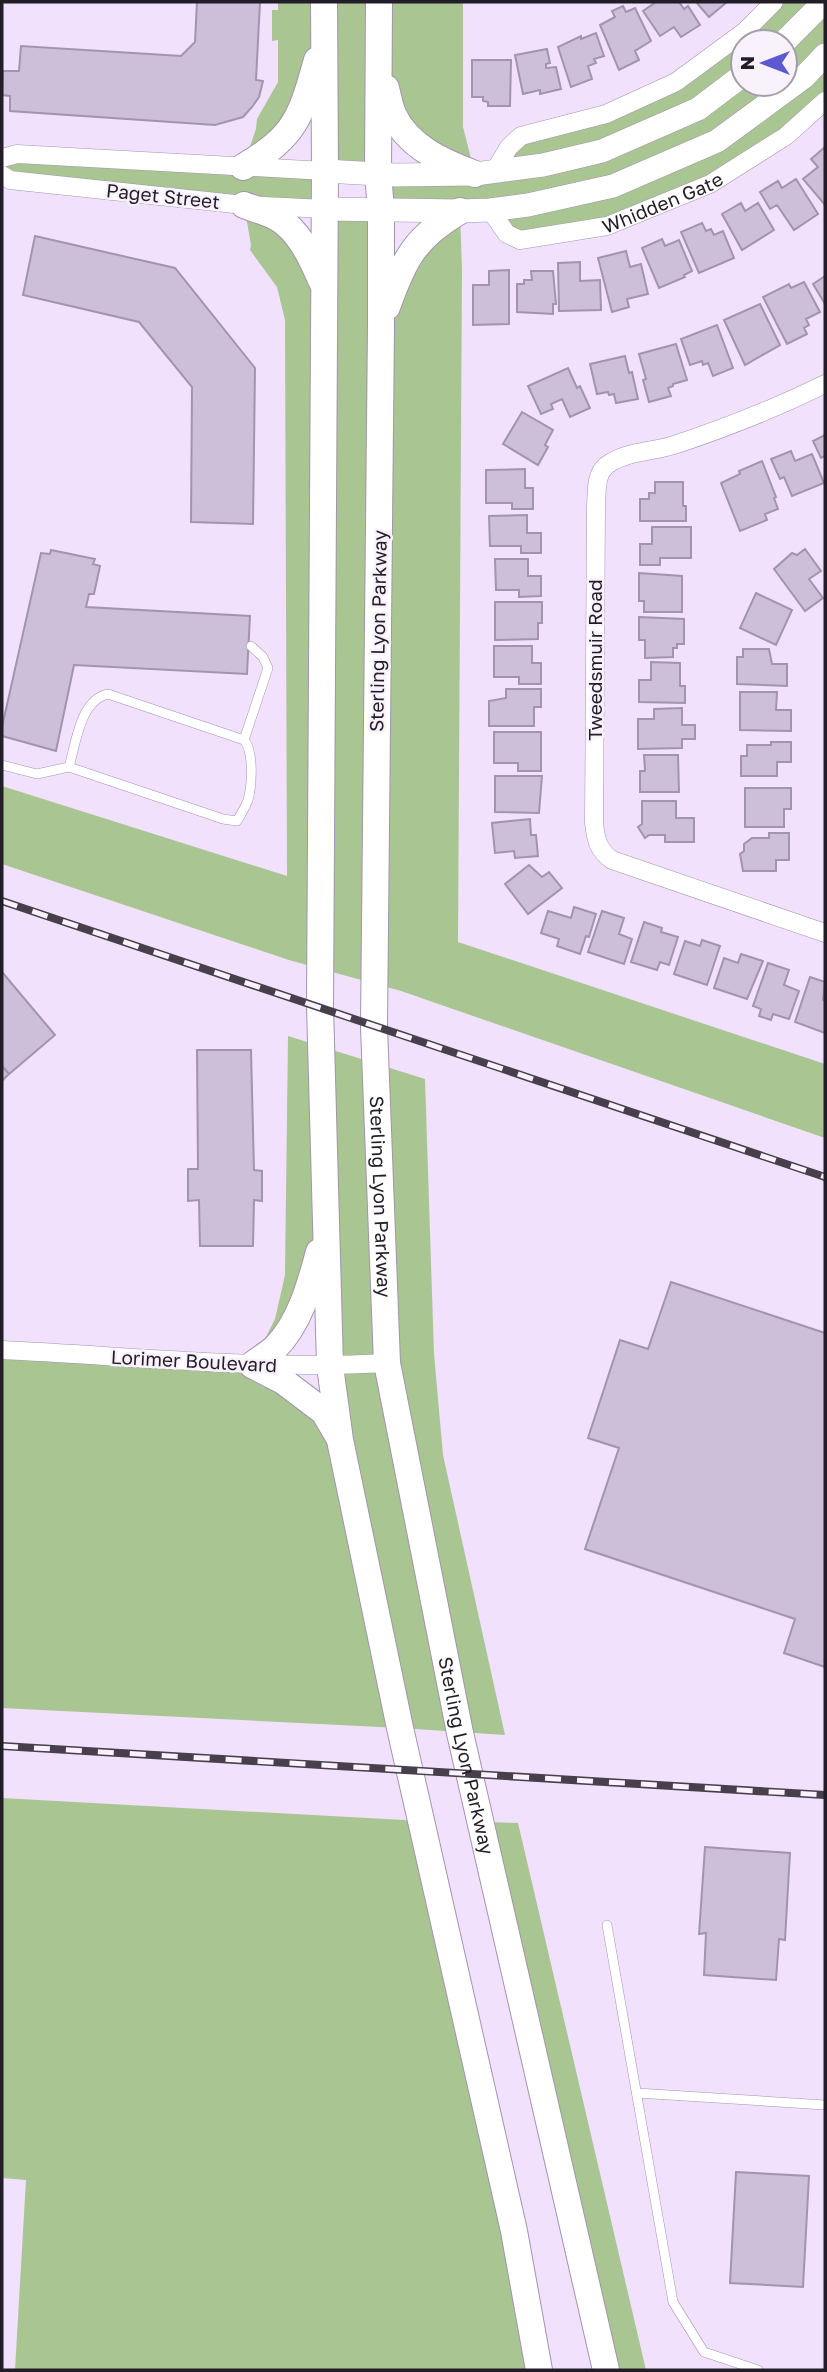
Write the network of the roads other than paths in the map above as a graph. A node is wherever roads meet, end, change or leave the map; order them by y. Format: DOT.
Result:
graph roads {
  1 [pos="324,2"];
  2 [pos="379,2"];
  3 [pos="774,2"];
  4 [pos="824,2"];
  5 [pos="798,28"];
  6 [pos="325,31"];
  7 [pos="825,55"];
  8 [pos="379,64"];
  9 [pos="729,86"];
  10 [pos="825,101"];
  11 [pos="2,158"];
  12 [pos="243,167"];
  13 [pos="325,170"];
  14 [pos="484,173"];
  15 [pos="378,174"];
  16 [pos="2,175"];
  17 [pos="244,205"];
  18 [pos="325,209"];
  19 [pos="380,210"];
  20 [pos="490,210"];
  21 [pos="460,211"];
  22 [pos="324,288"];
  23 [pos="381,325"];
  24 [pos="825,384"];
  25 [pos="251,646"];
  26 [pos="244,740"];
  27 [pos="2,765"];
  28 [pos="69,767"];
  29 [pos="825,933"];
  30 [pos="325,1230"];
  31 [pos="2,1350"];
  32 [pos="387,1363"];
  33 [pos="252,1365"];
  34 [pos="330,1366"];
  35 [pos="340,1440"];
  36 [pos="607,1925"];
  37 [pos="636,2093"];
  38 [pos="825,2105"];
  39 [pos="539,2370"];
  40 [pos="606,2370"];
  41 [pos="758,2370"];
  1 -- 6 [label="main road"];
  2 -- 8 [label="main road, Sterling Lyon Parkway"];
  3 -- 14 [label="street"];
  4 -- 5 [label="street"];
  6 -- 12 [label="main road"];
  6 -- 13 [label="main road"];
  7 -- 20 [label="street, Whidden Gate"];
  8 -- 14 [label="main road"];
  8 -- 15 [label="main road, Sterling Lyon Parkway"];
  9 -- 14 [label="street"];
  10 -- 20 [label="street, Whidden Gate"];
  11 -- 12 [label="street, Paget Street"];
  12 -- 13 [label="street, Paget Street"];
  13 -- 15 [label="street"];
  13 -- 18 [label="main road"];
  14 -- 15 [label="street"];
  15 -- 19 [label="main road, Sterling Lyon Parkway"];
  16 -- 17 [label="street, Paget Street"];
  17 -- 18 [label="street, Paget Street"];
  17 -- 22 [label="main road"];
  18 -- 19 [label="street, Whidden Gate"];
  18 -- 22 [label="main road"];
  19 -- 21 [label="street, Whidden Gate"];
  19 -- 23 [label="main road, Sterling Lyon Parkway"];
  20 -- 21 [label="street, Whidden Gate"];
  21 -- 23 [label="main road"];
  22 -- 30 [label="main road"];
  23 -- 32 [label="main road, Sterling Lyon Parkway"];
  24 -- 29 [label="street, Tweedsmuir Road"];
  25 -- 26 [label="lane"];
  26 -- 28 [label="lane"];
  26 -- 28 [label="lane"];
  27 -- 28 [label="lane"];
  30 -- 33 [label="main road"];
  30 -- 34 [label="main road"];
  31 -- 33 [label="street, Lorimer Boulevard"];
  32 -- 34 [label="street, Lorimer Boulevard"];
  32 -- 40 [label="main road, Sterling Lyon Parkway"];
  33 -- 34 [label="street, Lorimer Boulevard"];
  33 -- 35 [label="main road"];
  34 -- 35 [label="main road"];
  35 -- 39 [label="main road"];
  36 -- 37 [label="lane"];
  37 -- 38 [label="lane"];
  37 -- 41 [label="lane"];
}
